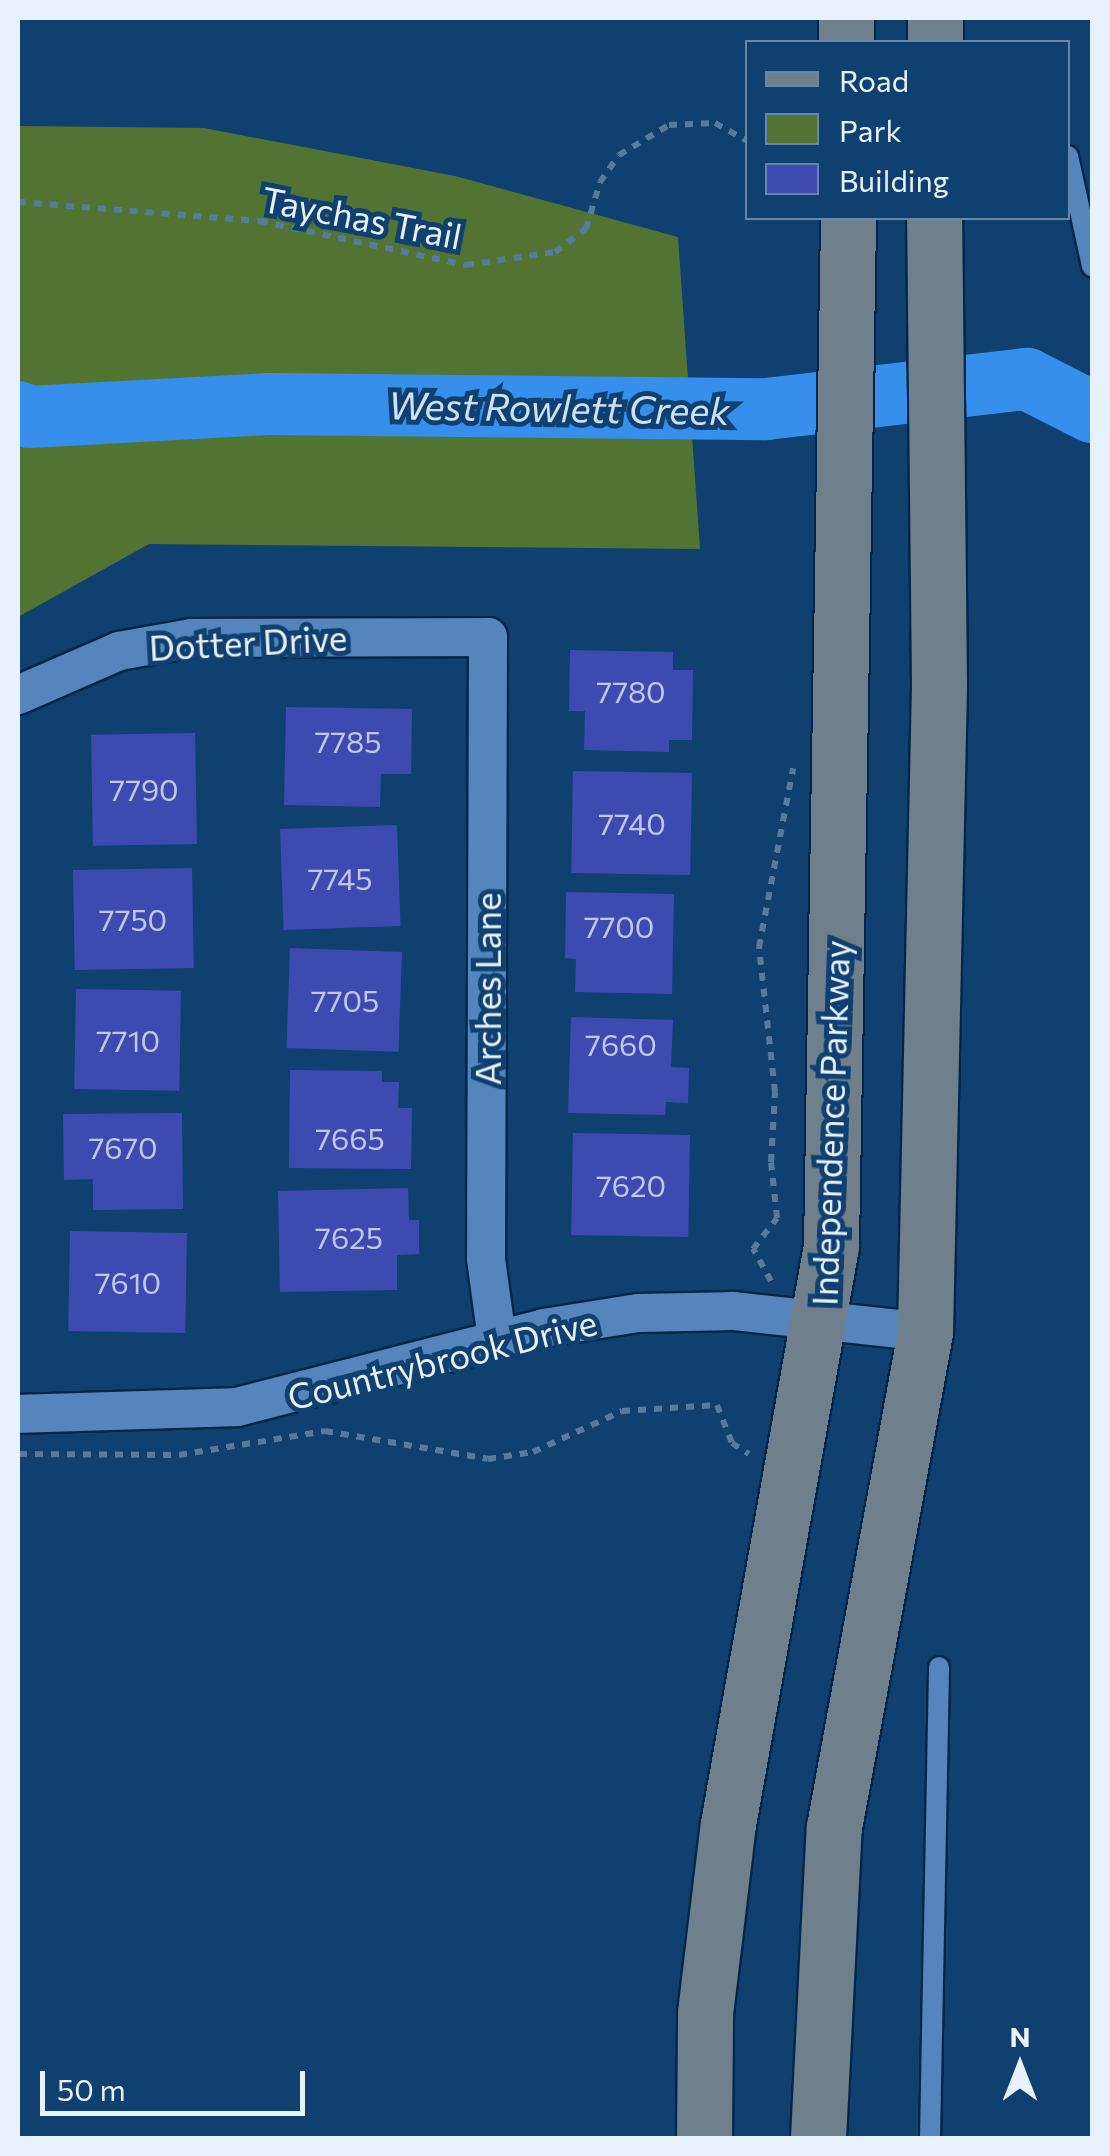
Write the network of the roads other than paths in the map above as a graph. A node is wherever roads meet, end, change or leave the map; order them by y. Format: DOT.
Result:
graph roads {
  1 [pos="1070,165"];
  2 [pos="848,220"];
  3 [pos="934,220"];
  4 [pos="1092,266"];
  5 [pos="488,637"];
  6 [pos="18,696"];
  7 [pos="802,1317"];
  8 [pos="925,1332"];
  9 [pos="497,1340"];
  10 [pos="18,1414"];
  11 [pos="939,1667"];
  12 [pos="704,2138"];
  13 [pos="818,2138"];
  14 [pos="930,2138"];
  1 -- 4 [label="lane"];
  2 -- 7 [label="main road, Independence Parkway"];
  3 -- 8 [label="main road"];
  5 -- 6 [label="street, Dotter Drive"];
  5 -- 9 [label="street, Arches Lane"];
  7 -- 8 [label="street, Countrybrook Drive"];
  7 -- 9 [label="street, Countrybrook Drive"];
  7 -- 12 [label="main road, Independence Parkway"];
  8 -- 13 [label="main road"];
  9 -- 10 [label="street, Countrybrook Drive"];
  11 -- 14 [label="lane"];
}
